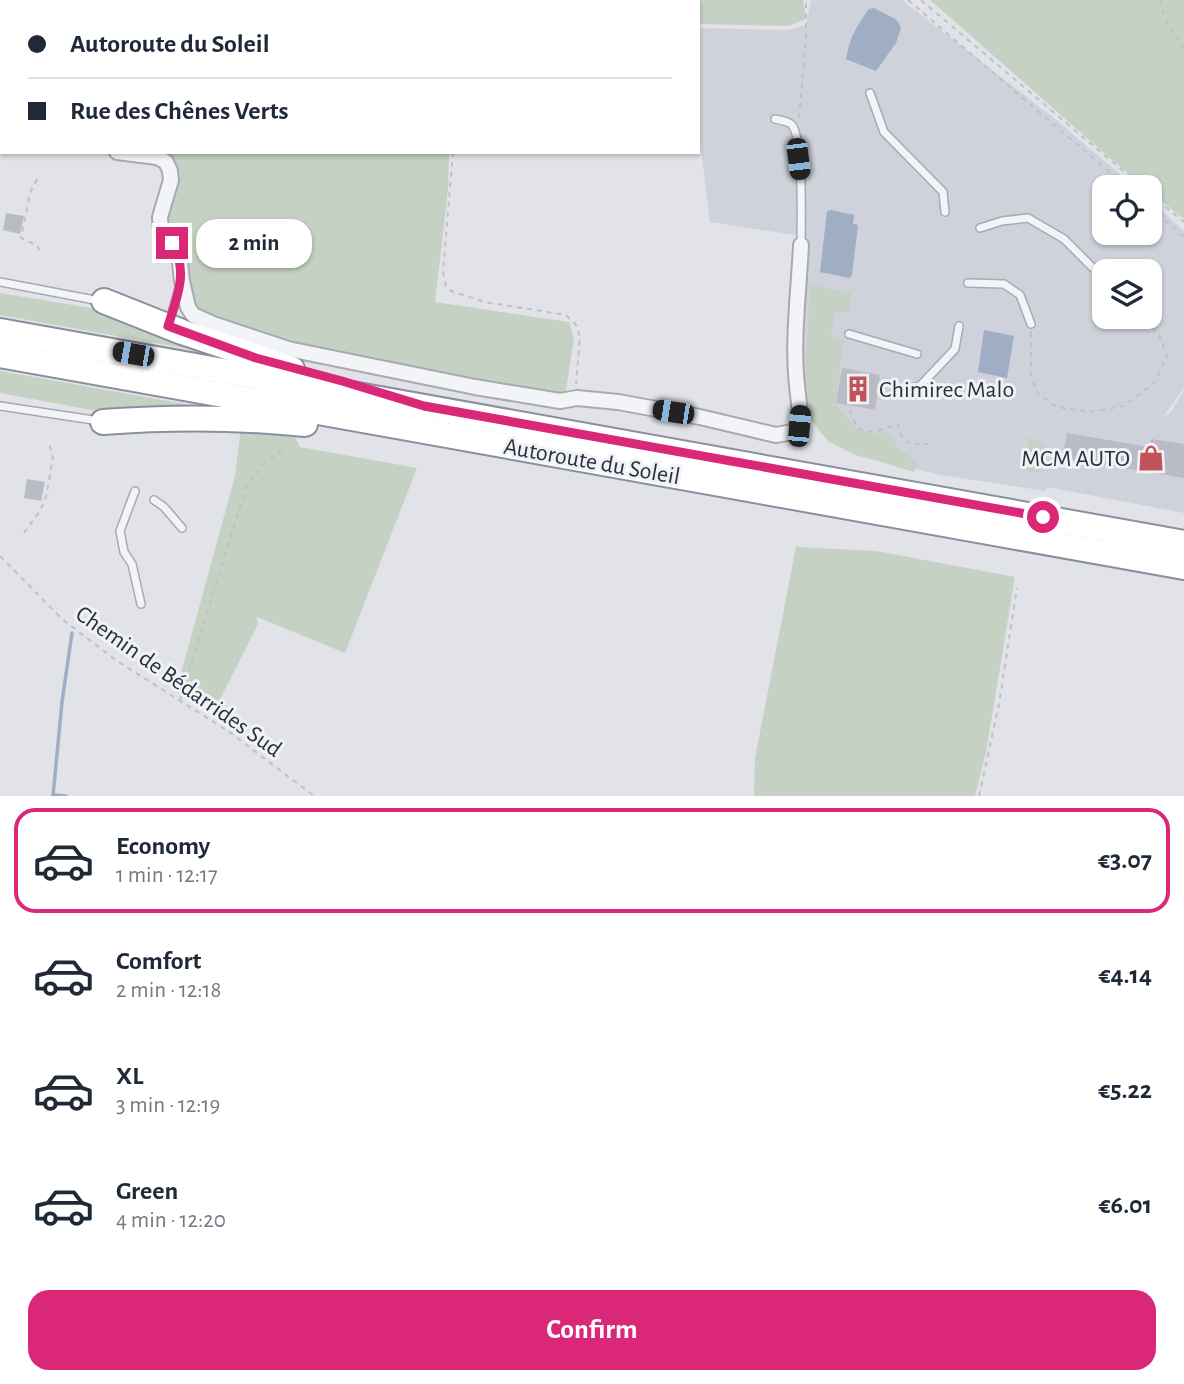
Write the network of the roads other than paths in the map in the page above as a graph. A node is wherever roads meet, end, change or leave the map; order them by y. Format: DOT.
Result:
graph roads {
  1 [pos="870,93"];
  2 [pos="775,119"];
  3 [pos="133,154"];
  4 [pos="945,212"];
  5 [pos="980,228"];
  6 [pos="801,245"];
  7 [pos="1092,267"];
  8 [pos="182,281"];
  9 [pos="0,282"];
  10 [pos="968,283"];
  11 [pos="104,301"];
  12 [pos="1031,324"];
  13 [pos="168,326"];
  14 [pos="959,326"];
  15 [pos="0,331"];
  16 [pos="849,334"];
  17 [pos="917,354"];
  18 [pos="0,355"];
  19 [pos="894,392"];
  20 [pos="0,406"];
  21 [pos="422,418"];
  22 [pos="103,422"];
  23 [pos="135,491"];
  24 [pos="154,500"];
  25 [pos="182,528"];
  26 [pos="1184,542"];
  27 [pos="1184,567"];
  28 [pos="141,604"];
  1 -- 4 [label="lane"];
  2 -- 6 [label="lane"];
  3 -- 8 [label="street"];
  5 -- 7 [label="lane"];
  6 -- 8 [label="street"];
  8 -- 13 [label="lane"];
  9 -- 11 [label="lane"];
  10 -- 12 [label="lane"];
  11 -- 13 [label="highway"];
  13 -- 21 [label="highway"];
  14 -- 19 [label="lane"];
  15 -- 21 [label="highway, Autoroute du Soleil"];
  16 -- 17 [label="lane"];
  18 -- 21 [label="highway, Autoroute du Soleil"];
  20 -- 22 [label="lane"];
  21 -- 22 [label="highway"];
  21 -- 26 [label="highway, Autoroute du Soleil"];
  21 -- 27 [label="highway, Autoroute du Soleil"];
  23 -- 28 [label="lane"];
  24 -- 25 [label="lane"];
}
